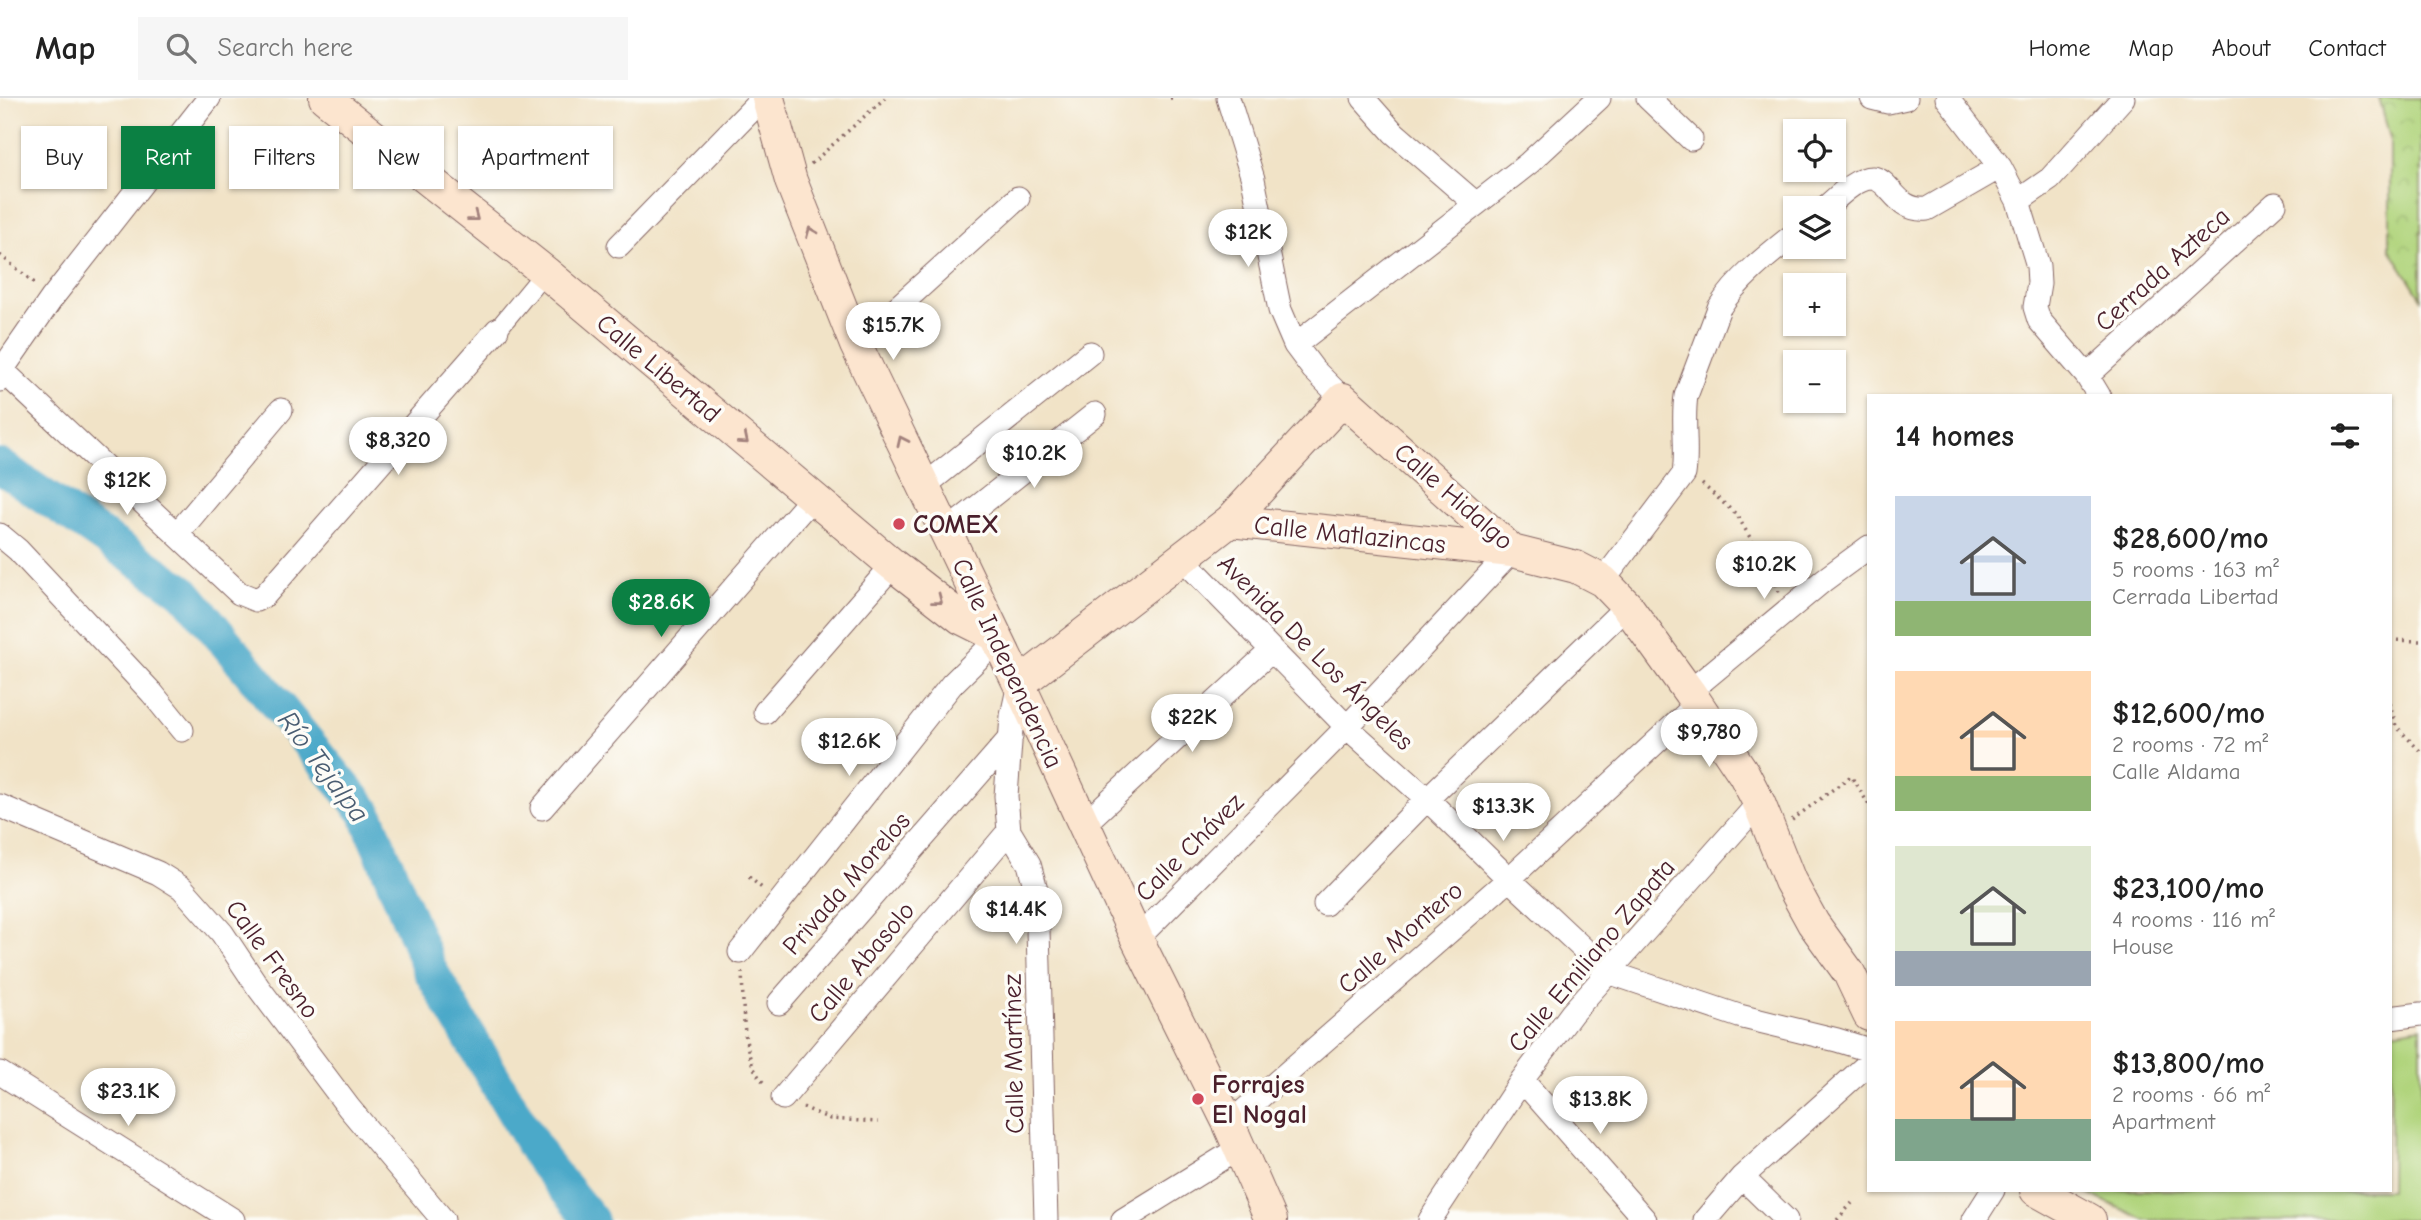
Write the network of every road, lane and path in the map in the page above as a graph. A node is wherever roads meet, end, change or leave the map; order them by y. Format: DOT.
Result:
graph roads {
  1 [pos="209,98"];
  2 [pos="324,98"];
  3 [pos="765,98"];
  4 [pos="886,98"];
  5 [pos="1170,98"];
  6 [pos="1177,98"];
  7 [pos="1228,98"];
  8 [pos="1363,98"];
  9 [pos="1599,98"];
  10 [pos="1648,98"];
  11 [pos="1872,98"];
  12 [pos="1906,98"];
  13 [pos="1947,98"];
  14 [pos="2123,98"];
  15 [pos="1691,139"];
  16 [pos="2000,167"];
  17 [pos="791,181"];
  18 [pos="1840,196"];
  19 [pos="1018,198"];
  20 [pos="2018,201"];
  21 [pos="1476,204"];
  22 [pos="2275,204"];
  23 [pos="1783,244"];
  24 [pos="619,246"];
  25 [pos="0,255"];
  26 [pos="545,272"];
  27 [pos="52,298"];
  28 [pos="497,330"];
  29 [pos="856,345"];
  30 [pos="1295,345"];
  31 [pos="1090,353"];
  32 [pos="1,373"];
  33 [pos="2087,376"];
  34 [pos="2098,394"];
  35 [pos="1343,400"];
  36 [pos="281,410"];
  37 [pos="1095,414"];
  38 [pos="1684,474"];
  39 [pos="923,487"];
  40 [pos="812,498"];
  41 [pos="1230,521"];
  42 [pos="946,532"];
  43 [pos="177,534"];
  44 [pos="0,535"];
  45 [pos="1867,549"];
  46 [pos="1512,551"];
  47 [pos="1183,559"];
  48 [pos="893,565"];
  49 [pos="1603,581"];
  50 [pos="1627,606"];
  51 [pos="1786,611"];
  52 [pos="997,637"];
  53 [pos="2392,640"];
  54 [pos="2421,641"];
  55 [pos="1271,651"];
  56 [pos="1019,684"];
  57 [pos="1693,698"];
  58 [pos="2392,710"];
  59 [pos="765,712"];
  60 [pos="1347,727"];
  61 [pos="182,730"];
  62 [pos="1011,737"];
  63 [pos="2421,752"];
  64 [pos="1427,799"];
  65 [pos="1867,802"];
  66 [pos="1759,803"];
  67 [pos="0,806"];
  68 [pos="542,808"];
  69 [pos="1084,824"];
  70 [pos="1009,831"];
  71 [pos="1770,836"];
  72 [pos="1508,879"];
  73 [pos="1325,904"];
  74 [pos="1137,939"];
  75 [pos="740,951"];
  76 [pos="1608,972"];
  77 [pos="779,1003"];
  78 [pos="1867,1010"];
  79 [pos="2421,1014"];
  80 [pos="2392,1018"];
  81 [pos="1867,1049"];
  82 [pos="1867,1065"];
  83 [pos="0,1073"];
  84 [pos="1522,1080"];
  85 [pos="783,1098"];
  86 [pos="878,1122"];
  87 [pos="1233,1137"];
  88 [pos="1742,1177"];
  89 [pos="1992,1192"];
  90 [pos="2040,1192"];
  91 [pos="1852,1203"];
  92 [pos="233,1220"];
  93 [pos="443,1220"];
  94 [pos="1046,1220"];
  95 [pos="1124,1220"];
  96 [pos="1271,1220"];
  97 [pos="1430,1220"];
  98 [pos="1645,1220"];
  99 [pos="1705,1220"];
  100 [pos="1786,1220"];
  101 [pos="1837,1220"];
  102 [pos="1974,1220"];
  103 [pos="2090,1220"];
  1 -- 27 [label="street"];
  2 -- 26 [label="main road, Calle Libertad, one-way"];
  3 -- 17 [label="main road, Calle Independencia"];
  3 -- 24 [label="street"];
  4 -- 17 [label="path"];
  5 -- 6 [label="path"];
  7 -- 30 [label="street, Calle Hidalgo"];
  8 -- 21 [label="street"];
  9 -- 21 [label="street"];
  10 -- 15 [label="street"];
  11 -- 12 [label="street"];
  13 -- 16 [label="street"];
  14 -- 20 [label="street"];
  16 -- 18 [label="street"];
  16 -- 20 [label="street"];
  29 -- 17 [label="main road, Calle Independencia, one-way"];
  19 -- 29 [label="street"];
  20 -- 33 [label="street"];
  21 -- 30 [label="street"];
  22 -- 33 [label="street, Cerrada Azteca"];
  23 -- 38 [label="street"];
  25 -- 27 [label="path"];
  26 -- 28 [label="street"];
  26 -- 40 [label="main road, Calle Libertad, one-way"];
  27 -- 32 [label="street"];
  28 -- 43 [label="street"];
  39 -- 29 [label="main road, Calle Independencia, one-way"];
  30 -- 35 [label="street, Calle Hidalgo"];
  31 -- 39 [label="street"];
  32 -- 43 [label="street"];
  33 -- 34 [label="street"];
  35 -- 41 [label="main road"];
  35 -- 46 [label="main road, Calle Hidalgo"];
  36 -- 43 [label="street"];
  37 -- 42 [label="street"];
  38 -- 49 [label="street"];
  38 -- 51 [label="path"];
  39 -- 42 [label="main road, Calle Independencia"];
  40 -- 48 [label="main road, Calle Libertad"];
  40 -- 68 [label="street"];
  41 -- 46 [label="main road, Calle Matlazincas"];
  41 -- 47 [label="main road"];
  42 -- 52 [label="main road, Calle Independencia"];
  44 -- 61 [label="street"];
  45 -- 51 [label="street, Calle Montero"];
  46 -- 49 [label="main road, Calle Hidalgo"];
  46 -- 60 [label="street, Calle Chávez"];
  47 -- 55 [label="street, Avenida De Los Ángeles"];
  47 -- 56 [label="main road"];
  48 -- 52 [label="main road, Calle Libertad, one-way"];
  48 -- 59 [label="street"];
  49 -- 50 [label="main road, Calle Hidalgo"];
  50 -- 57 [label="main road, Calle Hidalgo"];
  50 -- 64 [label="street"];
  51 -- 57 [label="street, Calle Montero"];
  52 -- 56 [label="main road, Calle Independencia"];
  52 -- 75 [label="street"];
  53 -- 54 [label="path"];
  55 -- 60 [label="street, Avenida De Los Ángeles"];
  55 -- 69 [label="street"];
  56 -- 62 [label="street, Calle Martínez"];
  56 -- 69 [label="main road, Calle Independencia"];
  57 -- 66 [label="main road, Calle Hidalgo"];
  57 -- 72 [label="street, Calle Montero"];
  58 -- 63 [label="path"];
  60 -- 64 [label="street, Avenida De Los Ángeles"];
  60 -- 74 [label="street, Calle Chávez"];
  62 -- 70 [label="street, Calle Martínez"];
  62 -- 77 [label="street, Privada Morelos"];
  64 -- 72 [label="street, Avenida De Los Ángeles"];
  64 -- 73 [label="street"];
  65 -- 71 [label="path"];
  66 -- 71 [label="main road, Calle Hidalgo"];
  66 -- 76 [label="street, Calle Emiliano Zapata"];
  67 -- 93 [label="street, Calle Fresno"];
  69 -- 74 [label="main road, Calle Independencia"];
  70 -- 85 [label="street, Calle Abasolo"];
  70 -- 94 [label="street, Calle Martínez"];
  71 -- 78 [label="main road, Calle Hidalgo"];
  72 -- 76 [label="street, Avenida De Los Ángeles"];
  72 -- 87 [label="street, Calle Montero"];
  74 -- 87 [label="main road, Calle Independencia"];
  75 -- 85 [label="path"];
  76 -- 81 [label="street, Avenida De Los Ángeles"];
  76 -- 84 [label="street, Calle Emiliano Zapata"];
  79 -- 80 [label="street"];
  82 -- 88 [label="street"];
  83 -- 92 [label="street"];
  84 -- 97 [label="street, Calle Emiliano Zapata"];
  84 -- 98 [label="street"];
  85 -- 86 [label="path"];
  87 -- 95 [label="street, Calle Montero"];
  87 -- 96 [label="main road, Calle Independencia"];
  88 -- 99 [label="street"];
  88 -- 100 [label="street"];
  89 -- 102 [label="street"];
  90 -- 103 [label="main road"];
  91 -- 101 [label="path"];
}
